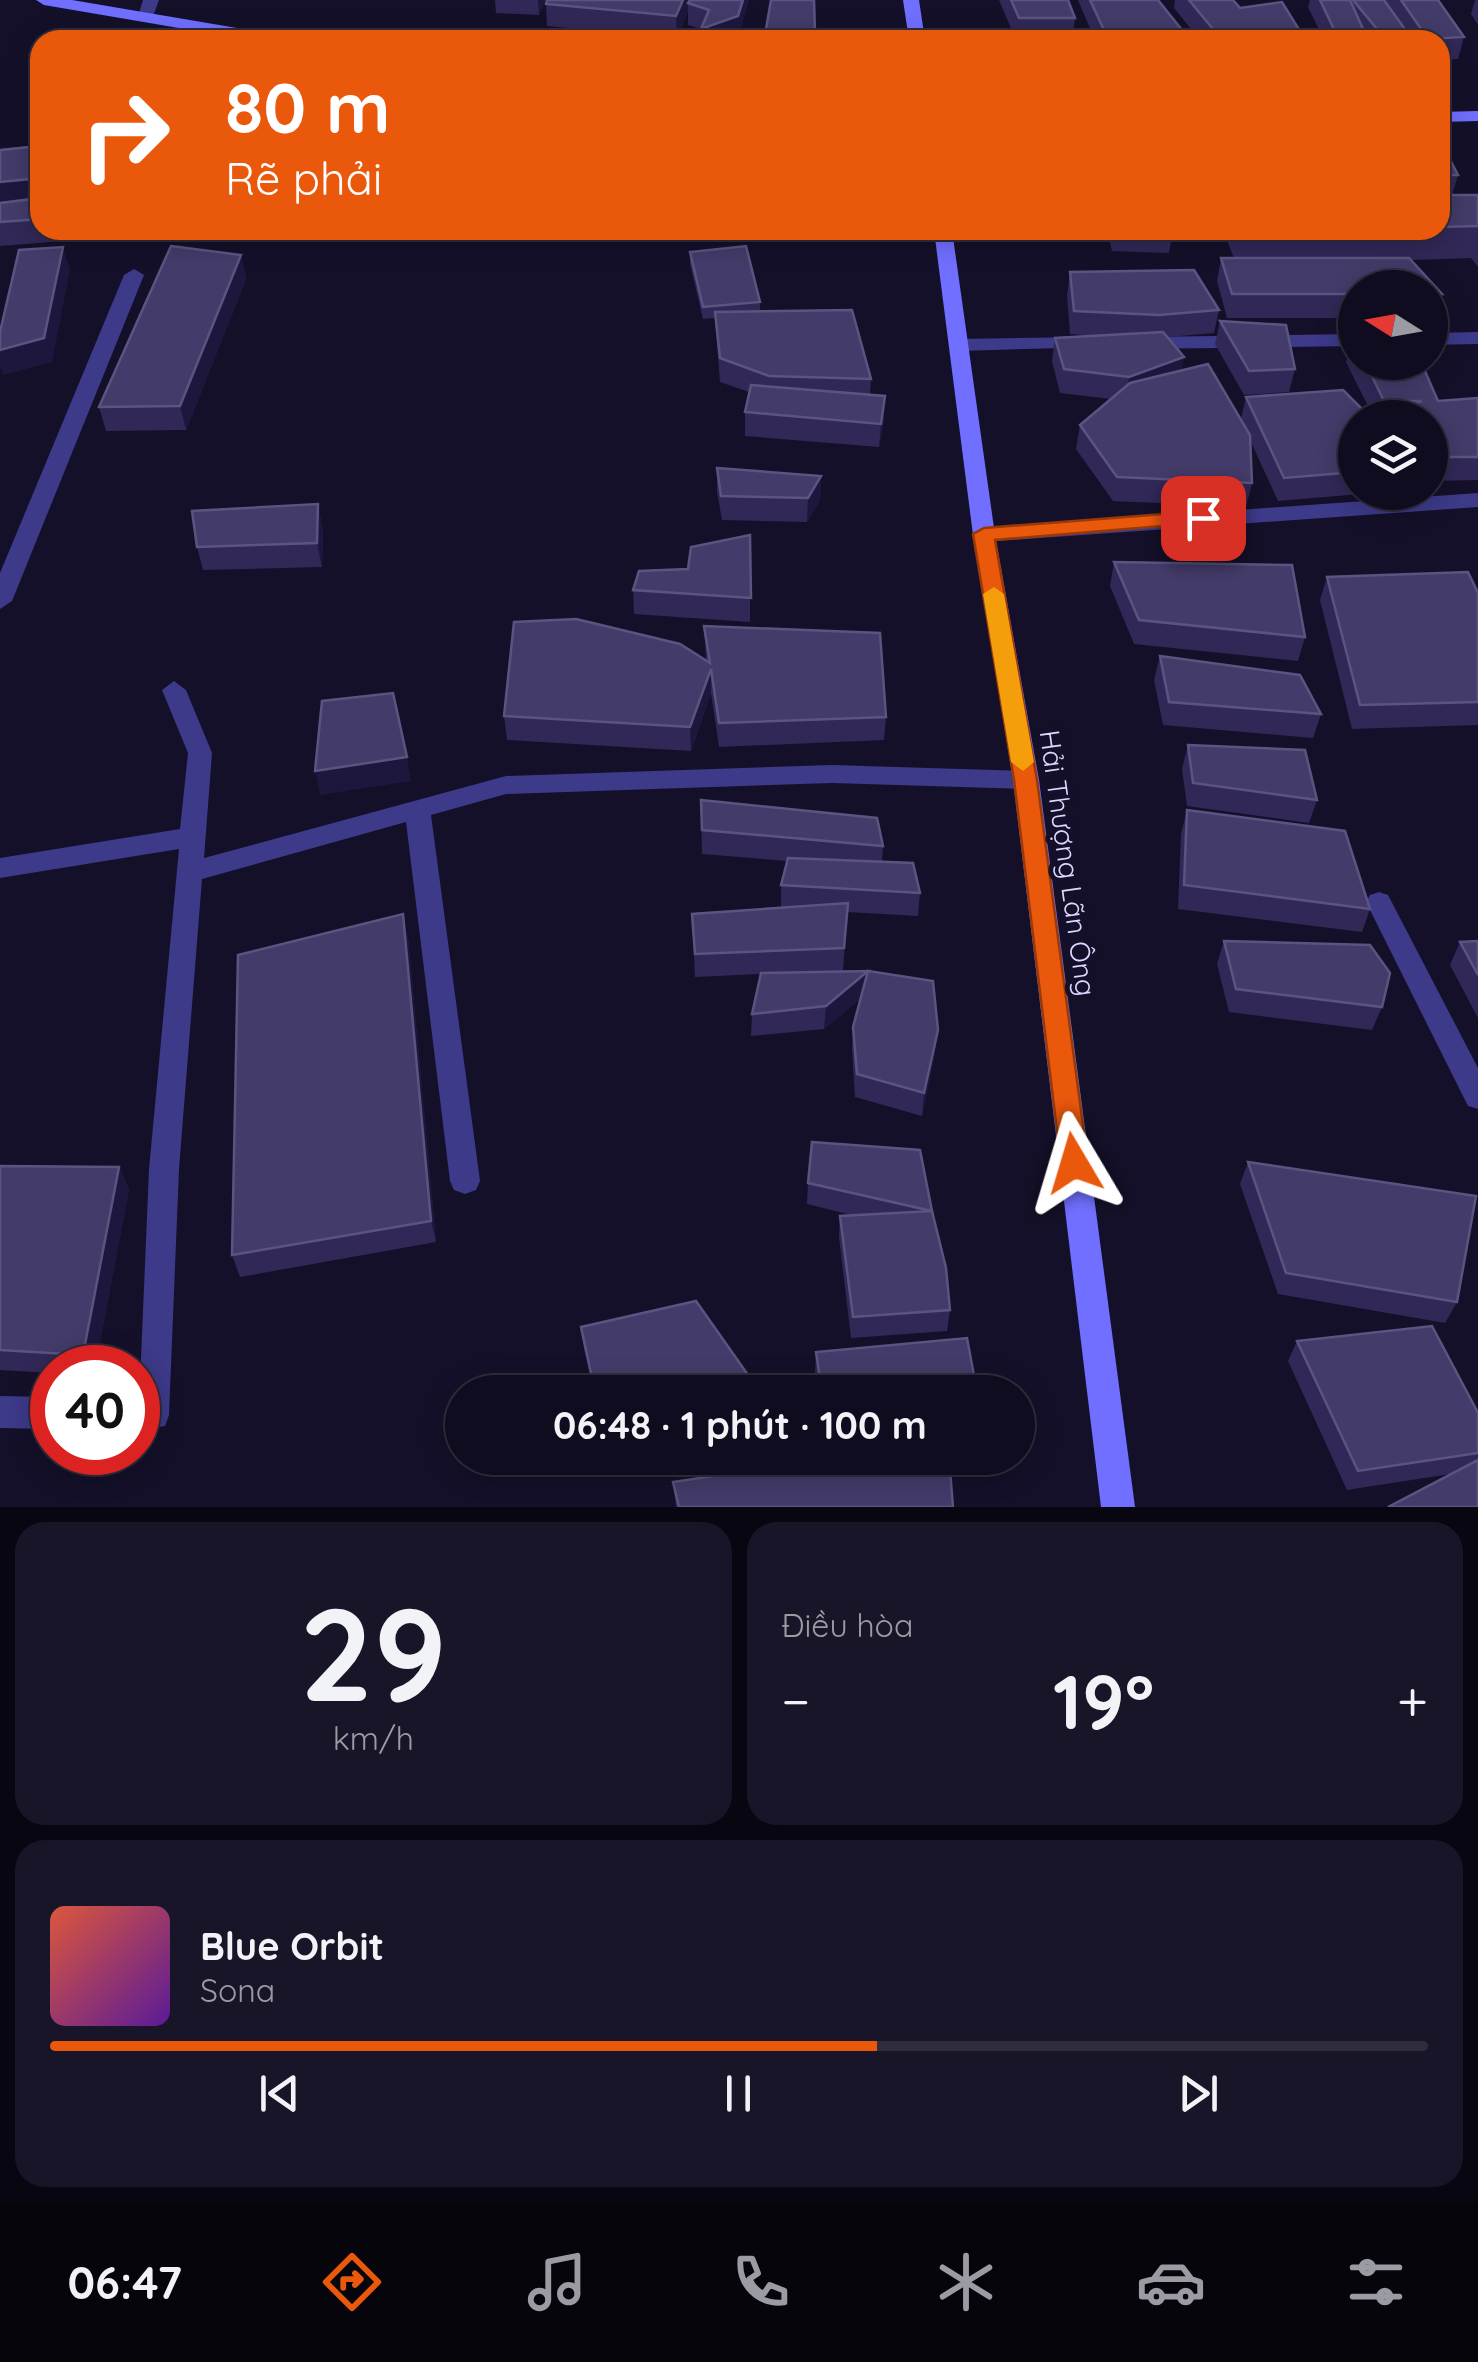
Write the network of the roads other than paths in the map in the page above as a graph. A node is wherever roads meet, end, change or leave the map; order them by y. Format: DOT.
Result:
graph roads {
  1 [pos="44,0"];
  2 [pos="911,0"];
  3 [pos="149,8"];
  4 [pos="238,30"];
  5 [pos="916,30"];
  6 [pos="1478,116"];
  7 [pos="1450,117"];
  8 [pos="944,240"];
  9 [pos="134,274"];
  10 [pos="1478,338"];
  11 [pos="1448,339"];
  12 [pos="1338,340"];
  13 [pos="958,345"];
  14 [pos="1478,500"];
  15 [pos="984,534"];
  16 [pos="0,601"];
  17 [pos="174,690"];
  18 [pos="1026,780"];
  19 [pos="418,810"];
  20 [pos="194,837"];
  21 [pos="0,868"];
  22 [pos="190,872"];
  23 [pos="1378,902"];
  24 [pos="1478,1096"];
  25 [pos="465,1181"];
  26 [pos="156,1345"];
  27 [pos="0,1412"];
  28 [pos="30,1413"];
  29 [pos="1118,1507"];
  1 -- 3 [label="street"];
  2 -- 5 [label="street"];
  3 -- 4 [label="street"];
  6 -- 7 [label="street"];
  8 -- 13 [label="street, Hải Thượng Lãn Ông"];
  9 -- 16 [label="lane"];
  10 -- 11 [label="lane"];
  12 -- 13 [label="lane"];
  13 -- 15 [label="street, Hải Thượng Lãn Ông"];
  14 -- 15 [label="lane"];
  15 -- 18 [label="street, Hải Thượng Lãn Ông"];
  17 -- 20 [label="lane"];
  18 -- 19 [label="lane"];
  18 -- 29 [label="street, Hải Thượng Lãn Ông"];
  19 -- 22 [label="lane"];
  19 -- 25 [label="lane"];
  20 -- 21 [label="lane"];
  20 -- 22 [label="lane"];
  22 -- 26 [label="lane"];
  23 -- 24 [label="lane"];
  27 -- 28 [label="lane"];
}
